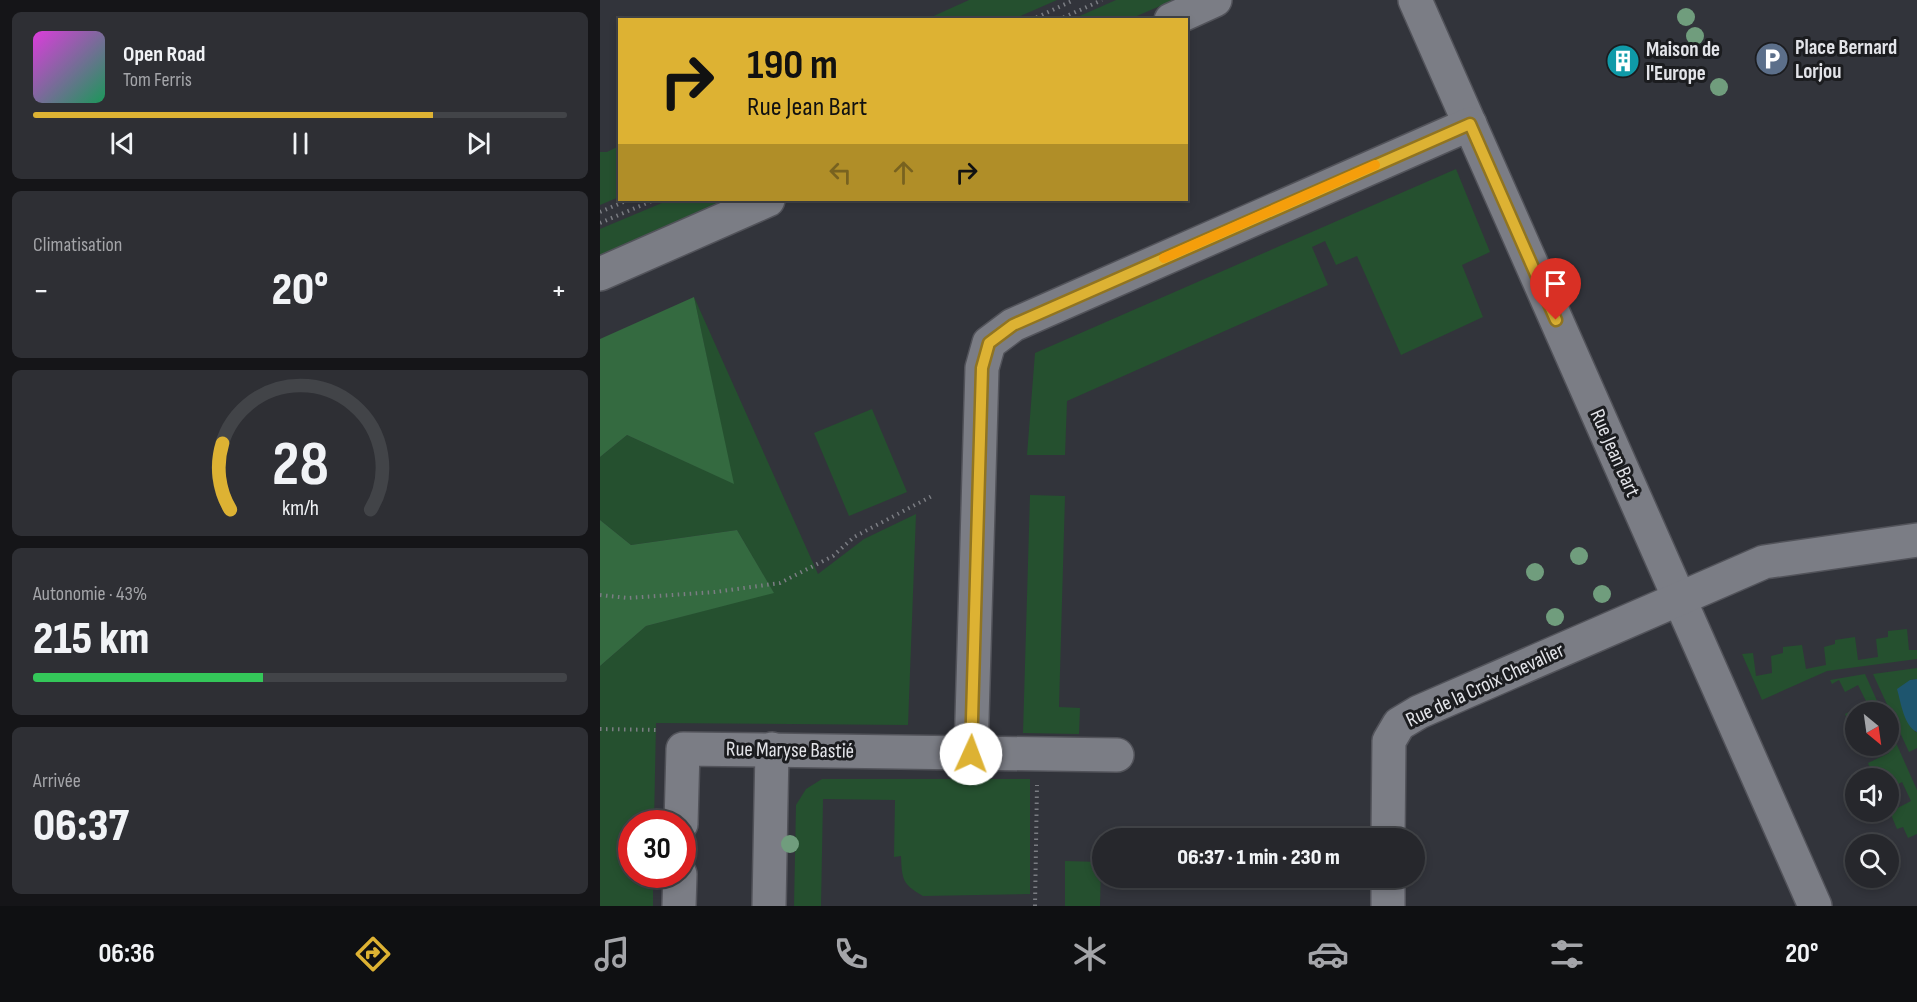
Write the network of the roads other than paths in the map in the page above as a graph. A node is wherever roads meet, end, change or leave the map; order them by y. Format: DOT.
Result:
graph roads {
  1 [pos="1215,0"];
  2 [pos="1415,0"];
  3 [pos="1175,18"];
  4 [pos="1470,124"];
  5 [pos="766,201"];
  6 [pos="600,274"];
  7 [pos="1917,540"];
  8 [pos="1678,598"];
  9 [pos="772,749"];
  10 [pos="971,754"];
  11 [pos="1117,755"];
  12 [pos="681,810"];
  13 [pos="1388,828"];
  14 [pos="680,888"];
  15 [pos="1388,888"];
  16 [pos="679,906"];
  17 [pos="770,906"];
  18 [pos="1388,906"];
  19 [pos="1815,906"];
  1 -- 3 [label="street"];
  2 -- 4 [label="street, Rue Jean Bart"];
  4 -- 8 [label="street, Rue Jean Bart"];
  4 -- 10 [label="street"];
  5 -- 6 [label="street"];
  7 -- 8 [label="street, Rue de la Croix Chevalier"];
  8 -- 13 [label="street, Rue de la Croix Chevalier"];
  8 -- 19 [label="street, Rue Jean Bart"];
  9 -- 10 [label="street, Rue Maryse Bastié"];
  9 -- 12 [label="street, Rue Maryse Bastié"];
  9 -- 17 [label="street"];
  10 -- 11 [label="street, Rue Maryse Bastié"];
  14 -- 16 [label="street"];
  15 -- 18 [label="street"];
}
